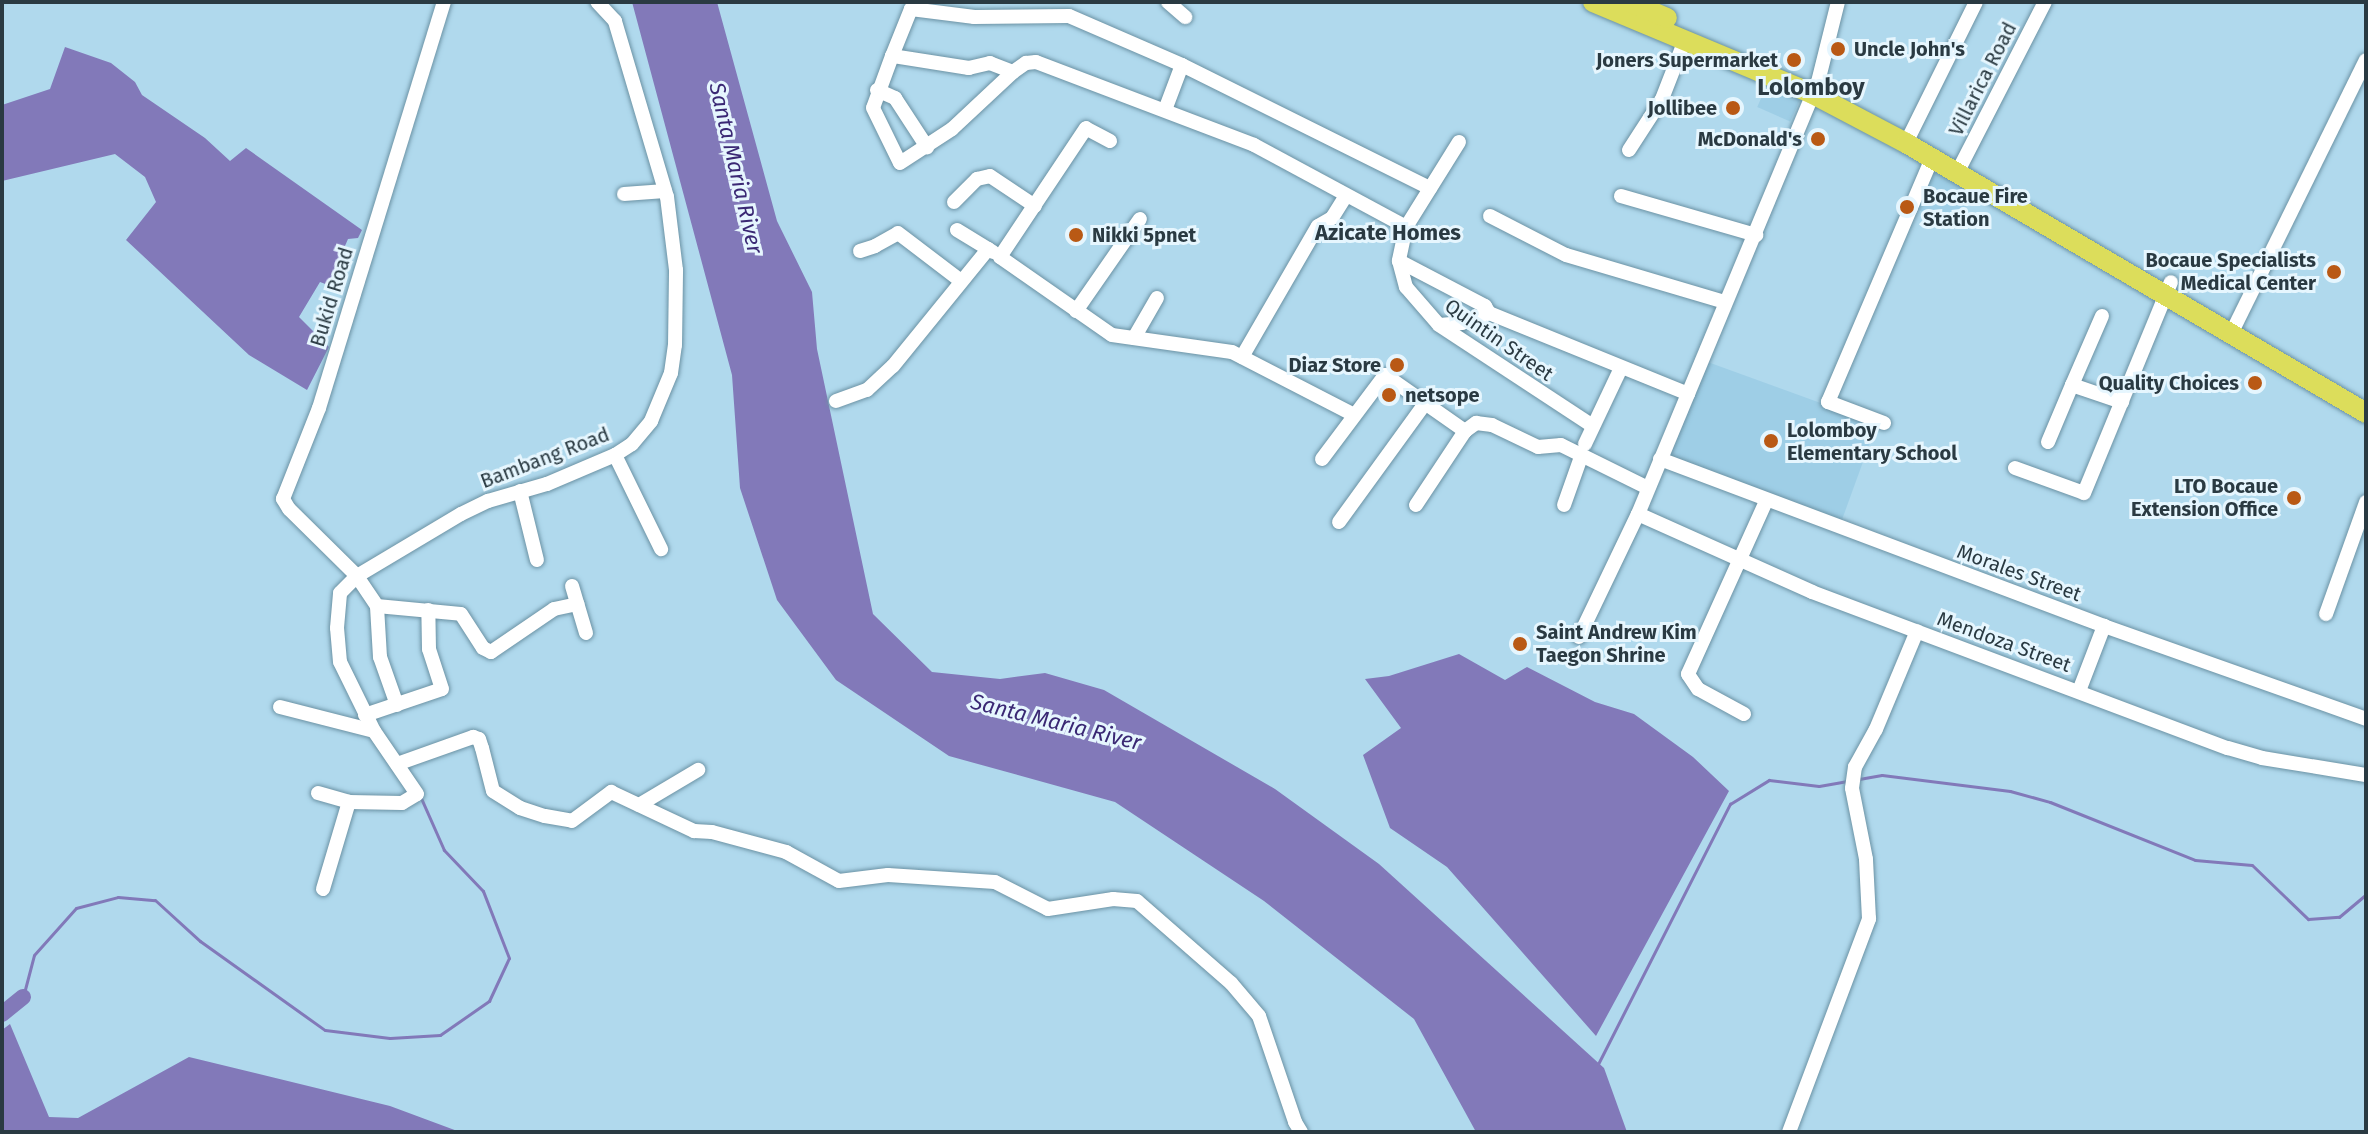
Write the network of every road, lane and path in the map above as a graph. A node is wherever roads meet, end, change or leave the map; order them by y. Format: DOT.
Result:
graph roads {
  1 [pos="444,2"];
  2 [pos="597,2"];
  3 [pos="1168,2"];
  4 [pos="1593,2"];
  5 [pos="1629,2"];
  6 [pos="1837,2"];
  7 [pos="1976,2"];
  8 [pos="2045,2"];
  9 [pos="1185,17"];
  10 [pos="1685,40"];
  11 [pos="892,56"];
  12 [pos="2366,60"];
  13 [pos="1182,65"];
  14 [pos="1013,72"];
  15 [pos="1816,88"];
  16 [pos="877,90"];
  17 [pos="1165,110"];
  18 [pos="1908,138"];
  19 [pos="1110,141"];
  20 [pos="1459,142"];
  21 [pos="927,147"];
  22 [pos="1629,150"];
  23 [pos="1932,158"];
  24 [pos="1960,168"];
  25 [pos="1430,188"];
  26 [pos="665,191"];
  27 [pos="624,194"];
  28 [pos="1346,196"];
  29 [pos="1621,196"];
  30 [pos="954,202"];
  31 [pos="1035,206"];
  32 [pos="1490,216"];
  33 [pos="1140,219"];
  34 [pos="1406,227"];
  35 [pos="957,230"];
  36 [pos="1756,235"];
  37 [pos="860,251"];
  38 [pos="994,253"];
  39 [pos="1399,261"];
  40 [pos="961,281"];
  41 [pos="2168,288"];
  42 [pos="1157,298"];
  43 [pos="1725,302"];
  44 [pos="1076,311"];
  45 [pos="1489,313"];
  46 [pos="2102,316"];
  47 [pos="1439,325"];
  48 [pos="2234,328"];
  49 [pos="1134,338"];
  50 [pos="1242,357"];
  51 [pos="1621,368"];
  52 [pos="2072,385"];
  53 [pos="1688,394"];
  54 [pos="2366,397"];
  55 [pos="836,401"];
  56 [pos="2122,402"];
  57 [pos="1424,405"];
  58 [pos="2366,413"];
  59 [pos="1354,415"];
  60 [pos="1884,423"];
  61 [pos="1593,426"];
  62 [pos="1465,431"];
  63 [pos="2048,442"];
  64 [pos="1583,451"];
  65 [pos="615,455"];
  66 [pos="1322,459"];
  67 [pos="1660,459"];
  68 [pos="2015,468"];
  69 [pos="1648,488"];
  70 [pos="520,491"];
  71 [pos="1766,501"];
  72 [pos="2366,502"];
  73 [pos="1416,505"];
  74 [pos="1564,505"];
  75 [pos="1638,514"];
  76 [pos="1339,522"];
  77 [pos="661,549"];
  78 [pos="537,560"];
  79 [pos="1741,561"];
  80 [pos="357,576"];
  81 [pos="572,586"];
  82 [pos="577,604"];
  83 [pos="377,606"];
  84 [pos="428,610"];
  85 [pos="2326,614"];
  86 [pos="2104,626"];
  87 [pos="1917,631"];
  88 [pos="586,633"];
  89 [pos="1579,637"];
  90 [pos="2079,691"];
  91 [pos="397,705"];
  92 [pos="280,707"];
  93 [pos="368,714"];
  94 [pos="1744,714"];
  95 [pos="2366,719"];
  96 [pos="374,731"];
  97 [pos="401,762"];
  98 [pos="698,770"];
  99 [pos="2366,775"];
  100 [pos="318,793"];
  101 [pos="349,802"];
  102 [pos="639,805"];
  103 [pos="323,889"];
  104 [pos="1301,1132"];
  105 [pos="1789,1132"];
  1 -- 80 [label="street, Bukid Road"];
  2 -- 26 [label="street, Bambang Road"];
  3 -- 9 [label="street"];
  4 -- 10 [label="highway"];
  5 -- 15 [label="highway"];
  6 -- 15 [label="street"];
  7 -- 18 [label="street"];
  8 -- 24 [label="street, Villarica Road"];
  10 -- 15 [label="highway"];
  10 -- 22 [label="street"];
  11 -- 13 [label="street"];
  11 -- 14 [label="street"];
  11 -- 16 [label="street"];
  12 -- 48 [label="street"];
  13 -- 17 [label="street"];
  13 -- 25 [label="street"];
  14 -- 17 [label="street"];
  14 -- 21 [label="street"];
  15 -- 18 [label="highway"];
  15 -- 36 [label="street"];
  16 -- 21 [label="street"];
  16 -- 21 [label="street"];
  17 -- 28 [label="street"];
  18 -- 23 [label="highway"];
  18 -- 24 [label="highway"];
  19 -- 31 [label="street"];
  20 -- 25 [label="street"];
  23 -- 24 [label="highway"];
  23 -- 60 [label="street"];
  24 -- 41 [label="highway"];
  25 -- 34 [label="street"];
  26 -- 27 [label="street"];
  26 -- 65 [label="street, Bambang Road"];
  28 -- 34 [label="street"];
  28 -- 50 [label="street"];
  29 -- 36 [label="street"];
  30 -- 31 [label="street"];
  31 -- 38 [label="street"];
  32 -- 43 [label="street"];
  33 -- 44 [label="street"];
  34 -- 39 [label="street"];
  35 -- 38 [label="street"];
  36 -- 43 [label="street"];
  37 -- 40 [label="street"];
  38 -- 40 [label="street"];
  38 -- 44 [label="street"];
  39 -- 45 [label="street"];
  39 -- 47 [label="street, Quintin Street"];
  40 -- 55 [label="street"];
  41 -- 48 [label="highway"];
  41 -- 56 [label="street"];
  42 -- 49 [label="street"];
  43 -- 53 [label="street"];
  44 -- 49 [label="street"];
  45 -- 47 [label="street"];
  45 -- 51 [label="street"];
  46 -- 52 [label="street"];
  47 -- 61 [label="street, Quintin Street"];
  48 -- 54 [label="highway"];
  48 -- 58 [label="highway"];
  49 -- 50 [label="street"];
  50 -- 59 [label="street"];
  51 -- 53 [label="street"];
  51 -- 61 [label="street"];
  52 -- 56 [label="street"];
  52 -- 63 [label="street"];
  53 -- 67 [label="street"];
  56 -- 68 [label="street"];
  57 -- 59 [label="street"];
  57 -- 62 [label="street"];
  57 -- 76 [label="street"];
  59 -- 66 [label="street"];
  61 -- 64 [label="street"];
  62 -- 64 [label="street"];
  62 -- 73 [label="street"];
  64 -- 69 [label="street"];
  64 -- 74 [label="street"];
  65 -- 70 [label="street, Bambang Road"];
  65 -- 77 [label="street"];
  67 -- 69 [label="street"];
  67 -- 71 [label="street, Morales Street"];
  69 -- 75 [label="street"];
  70 -- 78 [label="street"];
  70 -- 80 [label="street, Bambang Road"];
  71 -- 79 [label="street"];
  71 -- 86 [label="street, Morales Street"];
  72 -- 85 [label="street"];
  75 -- 79 [label="street, Mendoza Street"];
  75 -- 89 [label="street"];
  79 -- 87 [label="street, Mendoza Street"];
  79 -- 94 [label="street"];
  80 -- 83 [label="street, Bukid Road"];
  80 -- 93 [label="street"];
  81 -- 82 [label="street"];
  82 -- 84 [label="street"];
  82 -- 88 [label="street"];
  83 -- 84 [label="street"];
  83 -- 91 [label="street"];
  84 -- 91 [label="street"];
  86 -- 90 [label="street"];
  86 -- 95 [label="street, Morales Street"];
  87 -- 90 [label="street, Mendoza Street"];
  87 -- 105 [label="street"];
  90 -- 99 [label="street, Mendoza Street"];
  91 -- 93 [label="street"];
  92 -- 96 [label="street"];
  93 -- 96 [label="street"];
  96 -- 97 [label="street"];
  97 -- 101 [label="street"];
  97 -- 102 [label="street"];
  98 -- 102 [label="street"];
  100 -- 101 [label="street"];
  101 -- 103 [label="street"];
  102 -- 104 [label="street"];
}
